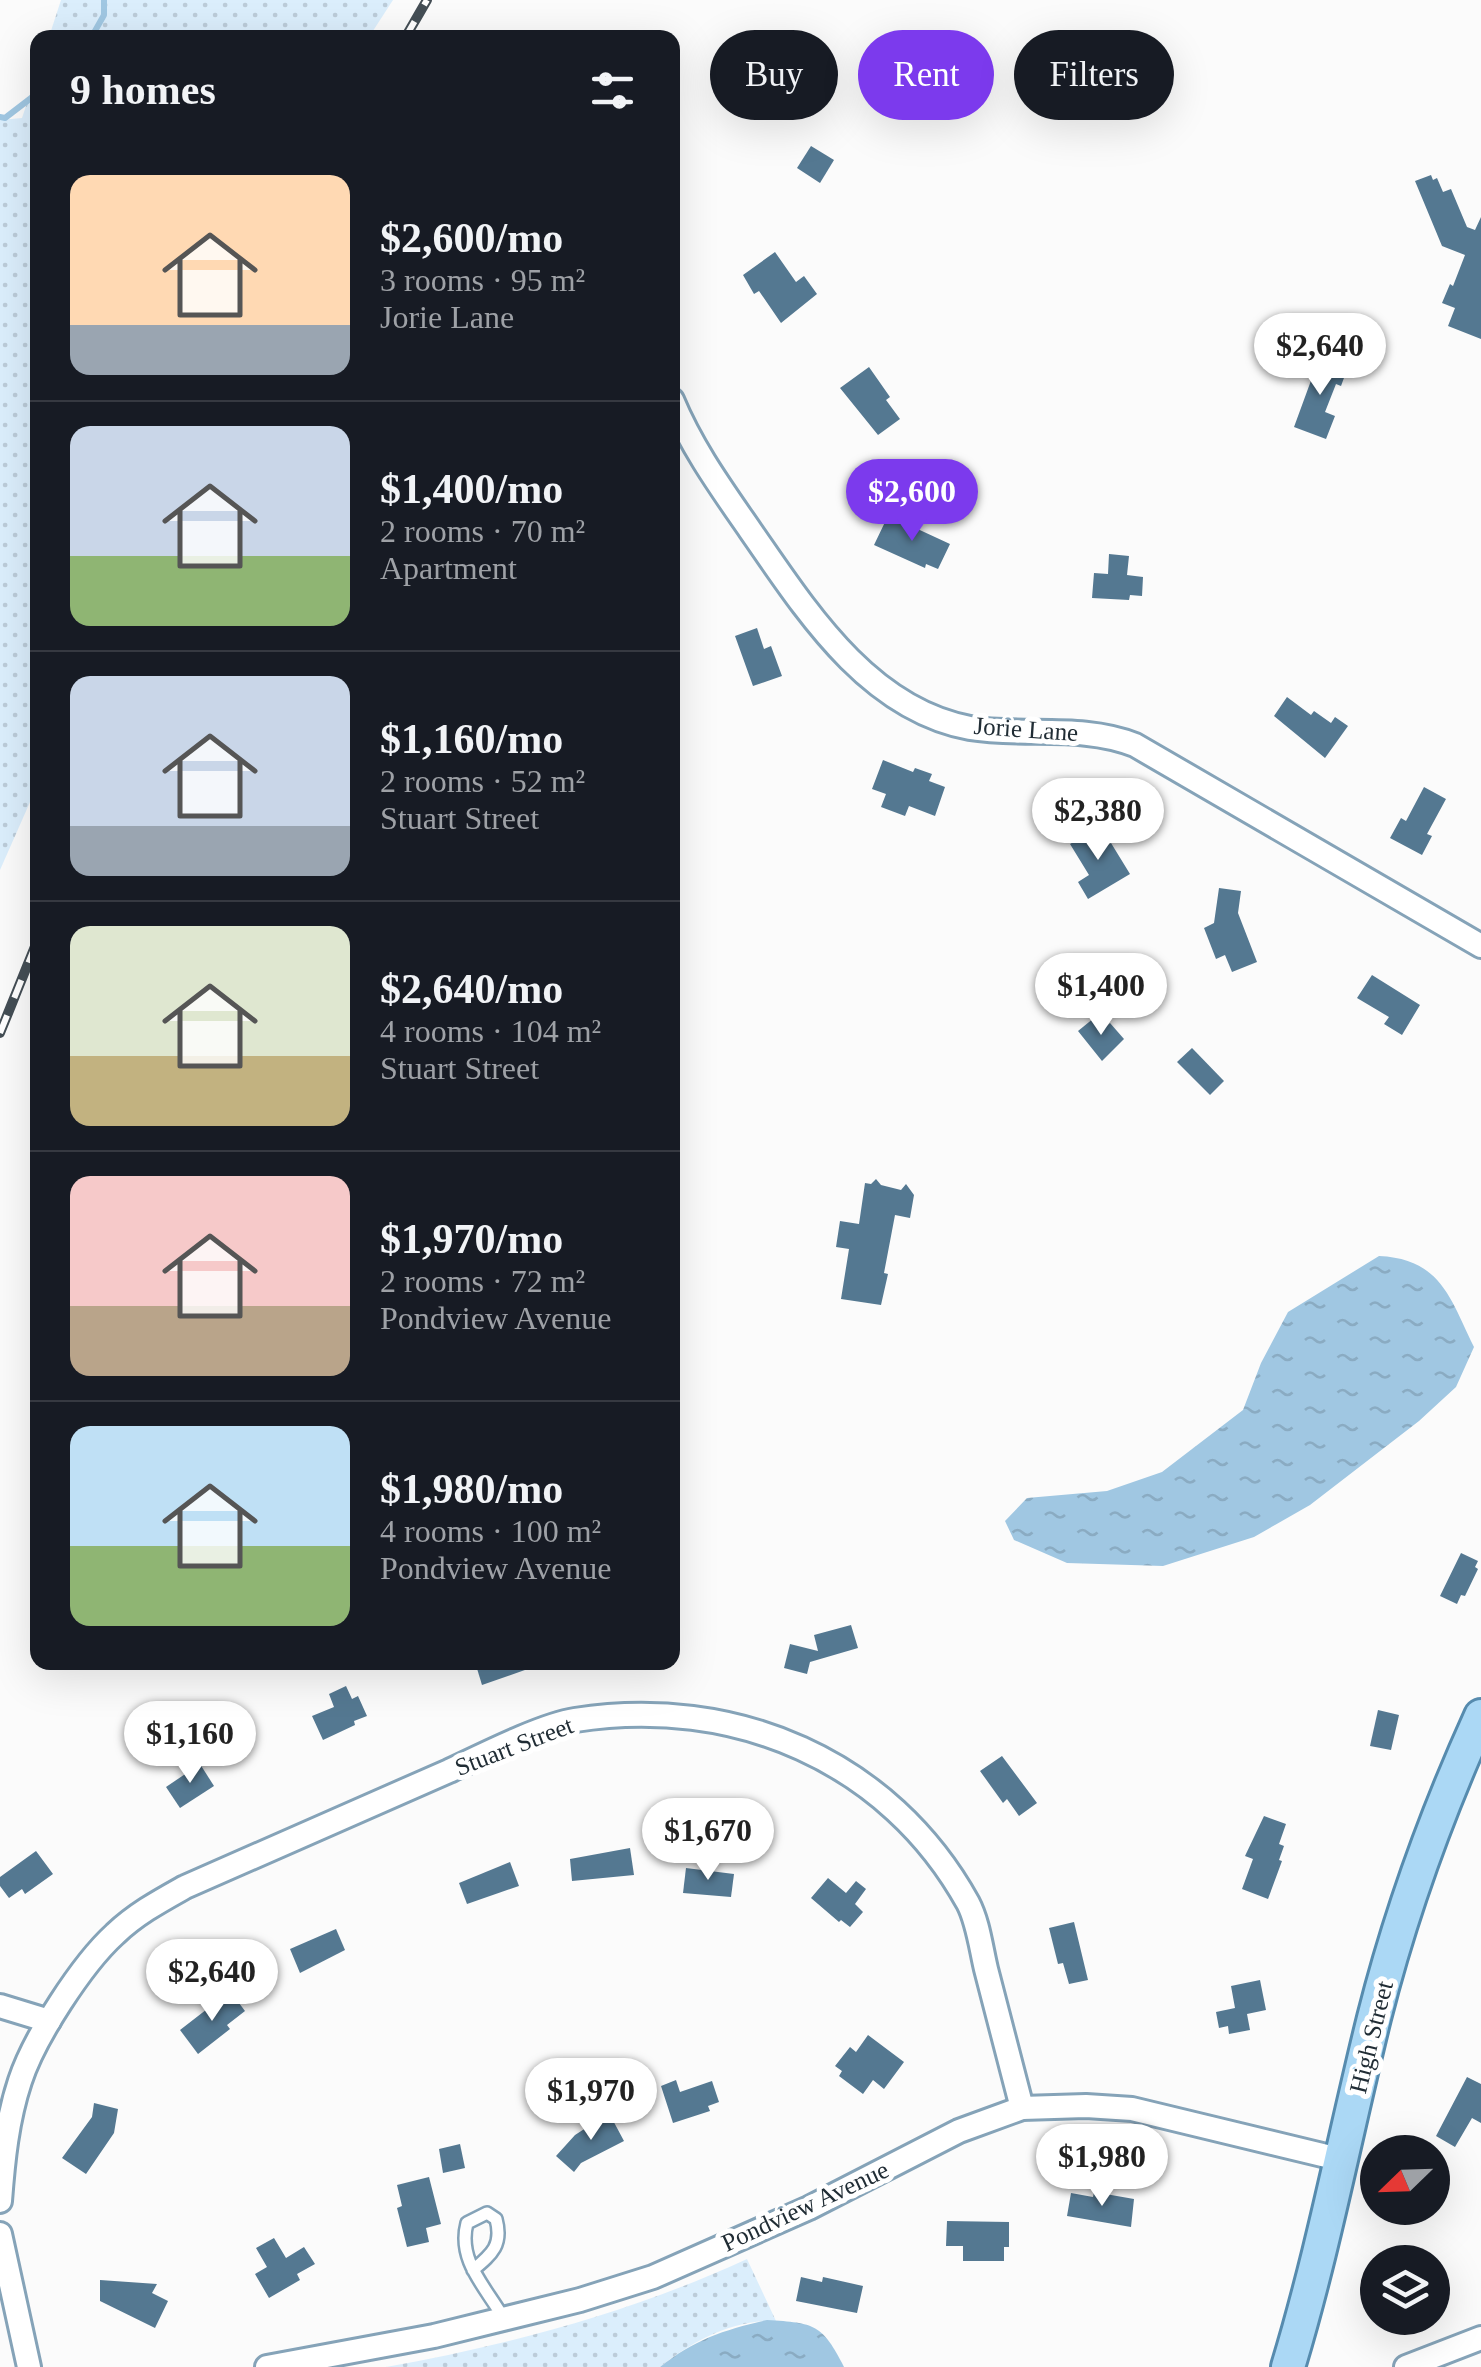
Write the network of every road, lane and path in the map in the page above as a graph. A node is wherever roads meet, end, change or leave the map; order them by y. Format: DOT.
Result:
graph roads {
  1 [pos="680,418"];
  2 [pos="1481,946"];
  3 [pos="1481,1716"];
  4 [pos="0,2006"];
  5 [pos="49,2021"];
  6 [pos="1022,2108"];
  7 [pos="1342,2160"];
  8 [pos="0,2201"];
  9 [pos="0,2234"];
  10 [pos="473,2270"];
  11 [pos="504,2319"];
  12 [pos="1481,2338"];
  13 [pos="29,2367"];
  14 [pos="267,2367"];
  15 [pos="1288,2367"];
  16 [pos="1406,2367"];
  1 -- 2 [label="street, Jorie Lane"];
  3 -- 7 [label="main road, High Street"];
  4 -- 5 [label="street"];
  5 -- 6 [label="street, Stuart Street"];
  5 -- 8 [label="street, Stuart Street"];
  6 -- 7 [label="street, Pondview Avenue"];
  6 -- 11 [label="street, Pondview Avenue"];
  7 -- 15 [label="main road, High Street"];
  9 -- 13 [label="street"];
  10 -- 10 [label="lane"];
  10 -- 11 [label="lane"];
  11 -- 14 [label="street, Pondview Avenue"];
  12 -- 16 [label="street"];
}
